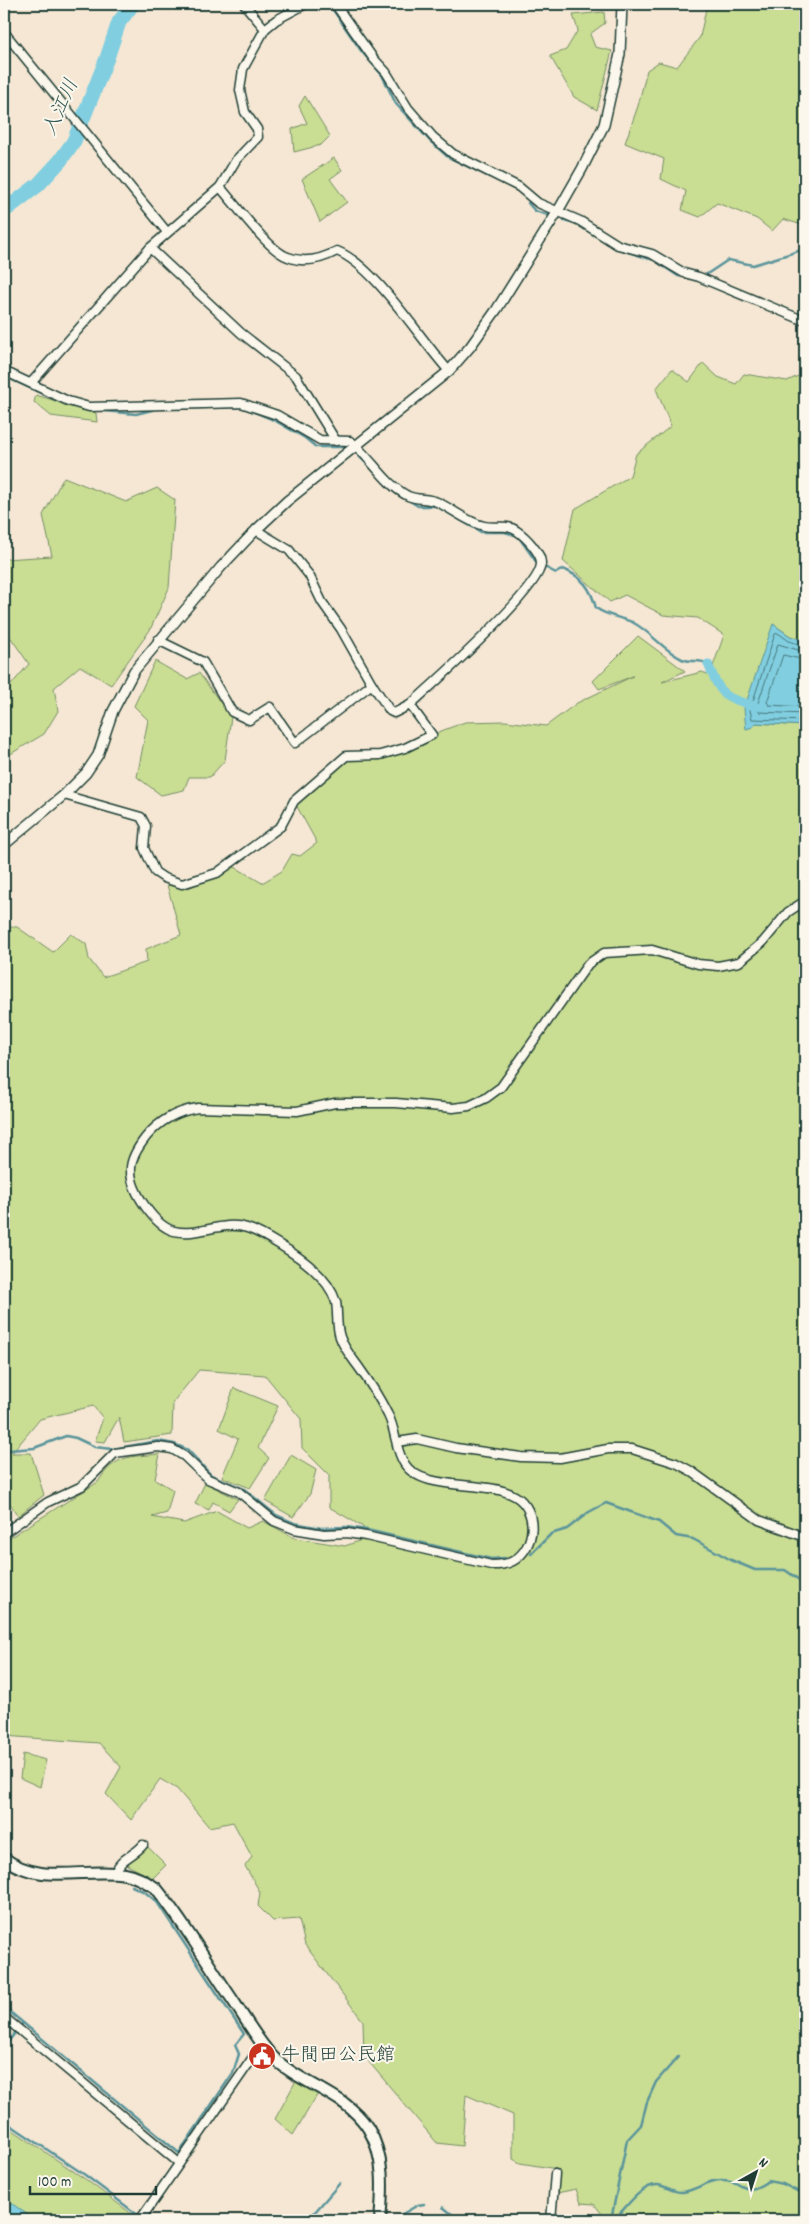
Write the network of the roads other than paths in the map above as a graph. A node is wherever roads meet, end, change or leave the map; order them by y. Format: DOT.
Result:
graph roads {
  1 [pos="244,4"];
  2 [pos="306,4"];
  3 [pos="335,4"];
  4 [pos="622,4"];
  5 [pos="264,30"];
  6 [pos="4,32"];
  7 [pos="220,187"];
  8 [pos="558,211"];
  9 [pos="167,232"];
  10 [pos="150,248"];
  11 [pos="805,321"];
  12 [pos="4,371"];
  13 [pos="449,371"];
  14 [pos="30,383"];
  15 [pos="336,441"];
  16 [pos="356,446"];
  17 [pos="256,530"];
  18 [pos="158,640"];
  19 [pos="372,684"];
  20 [pos="410,705"];
  21 [pos="64,795"];
  22 [pos="4,845"];
  23 [pos="805,902"];
  24 [pos="397,1442"];
  25 [pos="4,1532"];
  26 [pos="805,1537"];
  27 [pos="143,1845"];
  28 [pos="4,1858"];
  29 [pos="115,1874"];
  30 [pos="4,2017"];
  31 [pos="264,2046"];
  32 [pos="180,2163"];
  33 [pos="555,2174"];
  34 [pos="140,2220"];
  35 [pos="380,2220"];
  36 [pos="551,2220"];
  1 -- 5 [label="street"];
  2 -- 5 [label="street"];
  3 -- 8 [label="street"];
  4 -- 8 [label="street"];
  5 -- 7 [label="street"];
  6 -- 9 [label="street"];
  7 -- 9 [label="street"];
  7 -- 13 [label="street"];
  8 -- 11 [label="street"];
  8 -- 13 [label="street"];
  9 -- 10 [label="street"];
  10 -- 14 [label="street"];
  10 -- 15 [label="street"];
  12 -- 14 [label="street"];
  13 -- 16 [label="street"];
  14 -- 15 [label="street"];
  15 -- 16 [label="street"];
  16 -- 17 [label="street"];
  16 -- 20 [label="street"];
  17 -- 18 [label="street"];
  17 -- 19 [label="street"];
  18 -- 19 [label="street"];
  18 -- 21 [label="street"];
  19 -- 20 [label="street"];
  20 -- 21 [label="street"];
  21 -- 22 [label="street"];
  23 -- 24 [label="street"];
  24 -- 25 [label="street"];
  24 -- 26 [label="street"];
  27 -- 29 [label="street"];
  28 -- 29 [label="main road"];
  29 -- 31 [label="main road"];
  30 -- 32 [label="street"];
  31 -- 32 [label="street"];
  31 -- 35 [label="main road"];
  32 -- 34 [label="street"];
  33 -- 36 [label="street"];
}
